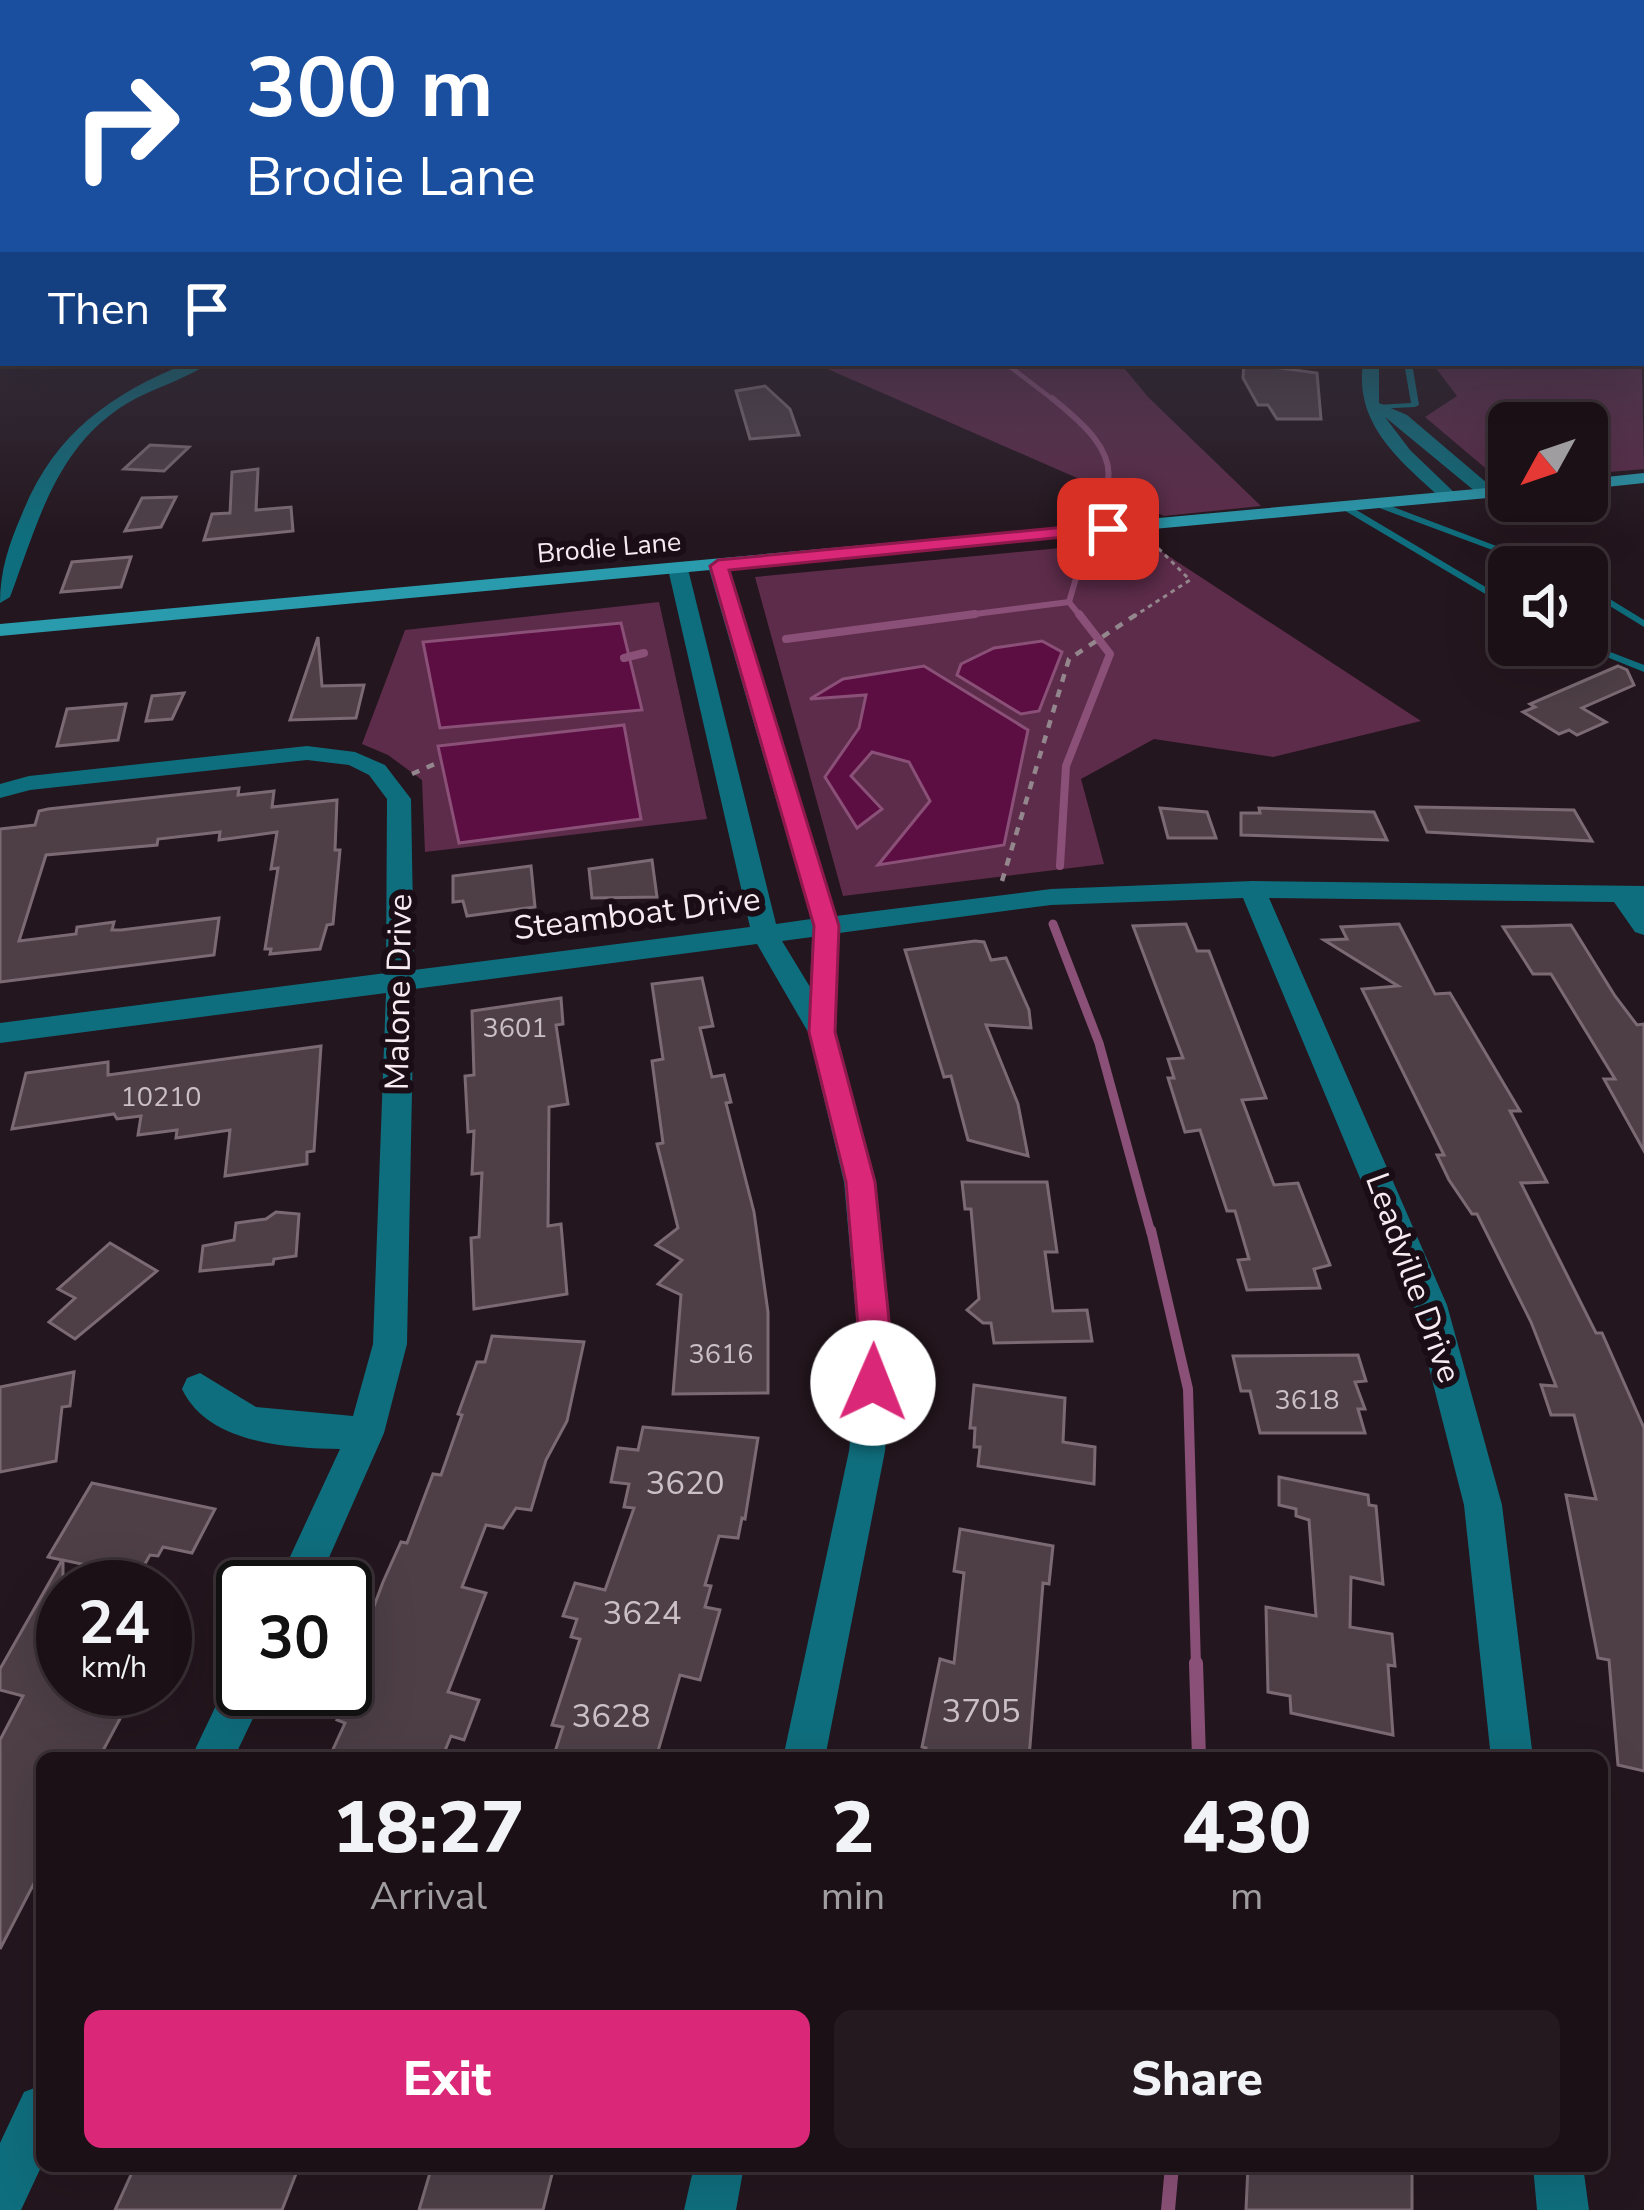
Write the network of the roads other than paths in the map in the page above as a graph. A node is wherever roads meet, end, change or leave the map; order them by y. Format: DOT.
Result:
graph roads {
  1 [pos="194,366"];
  2 [pos="1372,366"];
  3 [pos="1408,366"];
  4 [pos="1377,407"];
  5 [pos="1644,478"];
  6 [pos="1608,482"];
  7 [pos="1488,493"];
  8 [pos="1450,497"];
  9 [pos="1377,504"];
  10 [pos="1346,507"];
  11 [pos="1490,546"];
  12 [pos="718,566"];
  13 [pos="678,569"];
  14 [pos="1488,592"];
  15 [pos="0,597"];
  16 [pos="1608,601"];
  17 [pos="1644,624"];
  18 [pos="0,630"];
  19 [pos="1608,655"];
  20 [pos="1644,668"];
  21 [pos="0,791"];
  22 [pos="1252,889"];
  23 [pos="1633,894"];
  24 [pos="826,926"];
  25 [pos="1644,926"];
  26 [pos="765,934"];
  27 [pos="400,980"];
  28 [pos="822,1032"];
  29 [pos="0,1033"];
  30 [pos="200,1389"];
  31 [pos="366,1433"];
  32 [pos="308,1560"];
  33 [pos="233,1716"];
  34 [pos="215,1752"];
  35 [pos="805,1752"];
  36 [pos="1511,1752"];
  37 [pos="36,2123"];
  38 [pos="718,2172"];
  39 [pos="1559,2172"];
  40 [pos="0,2198"];
  41 [pos="710,2210"];
  42 [pos="1564,2210"];
  1 -- 15 [label="street"];
  2 -- 4 [label="street"];
  3 -- 4 [label="lane"];
  4 -- 7 [label="street"];
  4 -- 8 [label="street"];
  5 -- 6 [label="main road"];
  7 -- 8 [label="main road, Brodie Lane"];
  8 -- 9 [label="main road, Brodie Lane"];
  9 -- 10 [label="main road, Brodie Lane"];
  9 -- 11 [label="lane"];
  10 -- 12 [label="main road, Brodie Lane"];
  10 -- 14 [label="lane"];
  12 -- 13 [label="main road, Brodie Lane"];
  12 -- 24 [label="street"];
  13 -- 18 [label="main road, Brodie Lane"];
  13 -- 26 [label="street"];
  16 -- 17 [label="lane"];
  19 -- 20 [label="lane"];
  21 -- 27 [label="street, Malone Drive"];
  22 -- 23 [label="street, Steamboat Drive"];
  22 -- 24 [label="street, Steamboat Drive"];
  22 -- 36 [label="street, Leadville Drive"];
  23 -- 25 [label="street"];
  24 -- 26 [label="street, Steamboat Drive"];
  24 -- 28 [label="street"];
  26 -- 27 [label="street, Steamboat Drive"];
  26 -- 28 [label="street"];
  27 -- 29 [label="street, Steamboat Drive"];
  27 -- 31 [label="street, Malone Drive"];
  28 -- 35 [label="street"];
  30 -- 31 [label="street"];
  31 -- 32 [label="street, Malone Drive"];
  33 -- 34 [label="street"];
  37 -- 40 [label="street"];
  38 -- 41 [label="street"];
  39 -- 42 [label="street"];
}
